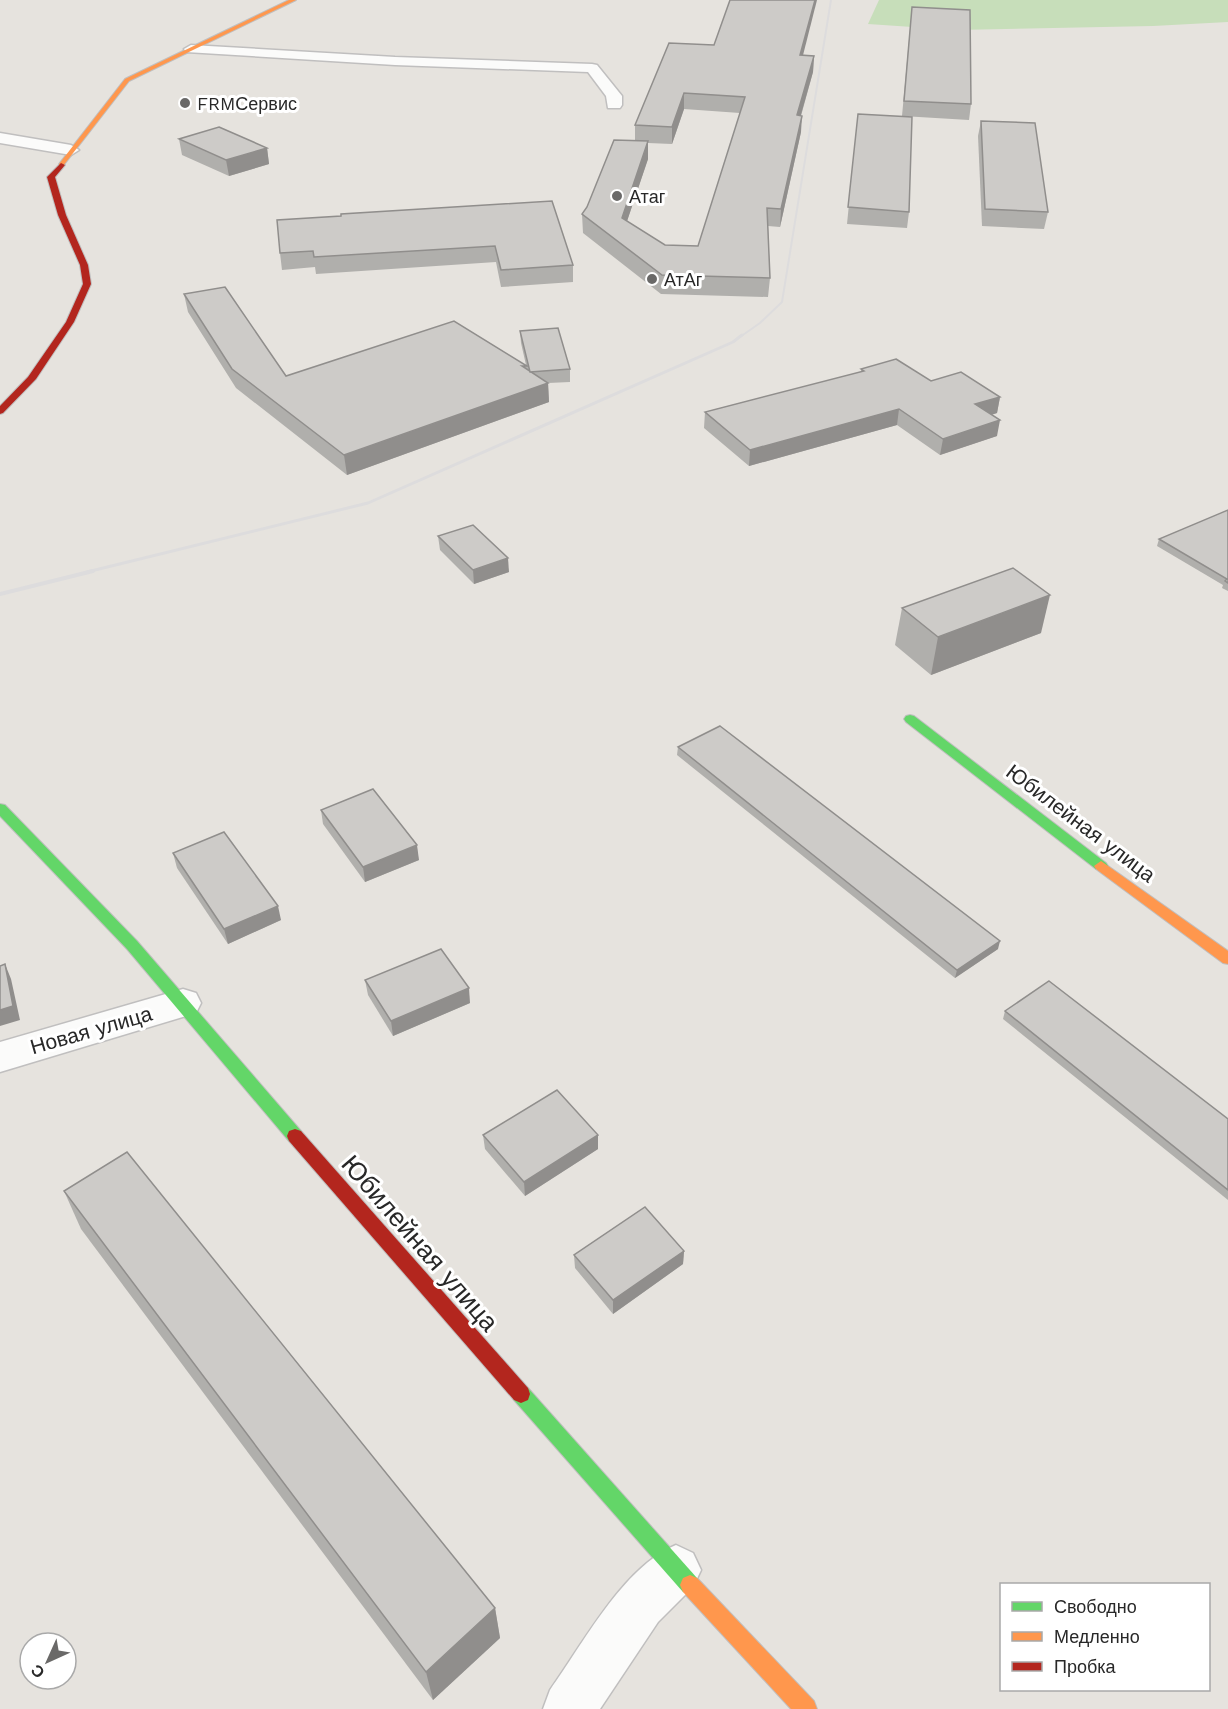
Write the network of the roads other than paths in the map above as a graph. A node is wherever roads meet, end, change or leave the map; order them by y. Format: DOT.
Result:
graph roads {
  1 [pos="293,0"];
  2 [pos="191,49"];
  3 [pos="614,105"];
  4 [pos="0,138"];
  5 [pos="71,150"];
  6 [pos="0,411"];
  7 [pos="910,719"];
  8 [pos="0,808"];
  9 [pos="1228,959"];
  10 [pos="183,1003"];
  11 [pos="0,1057"];
  12 [pos="676,1570"];
  13 [pos="569,1709"];
  14 [pos="806,1709"];
  1 -- 2 [label="street"];
  2 -- 3 [label="street"];
  2 -- 5 [label="street"];
  4 -- 5 [label="street"];
  5 -- 6 [label="street"];
  7 -- 9 [label="street, Юбилейная улица"];
  8 -- 10 [label="street, Юбилейная улица"];
  10 -- 11 [label="street, Новая улица"];
  10 -- 12 [label="street, Юбилейная улица"];
  12 -- 13 [label="street"];
  12 -- 14 [label="street, Юбилейная улица"];
}
